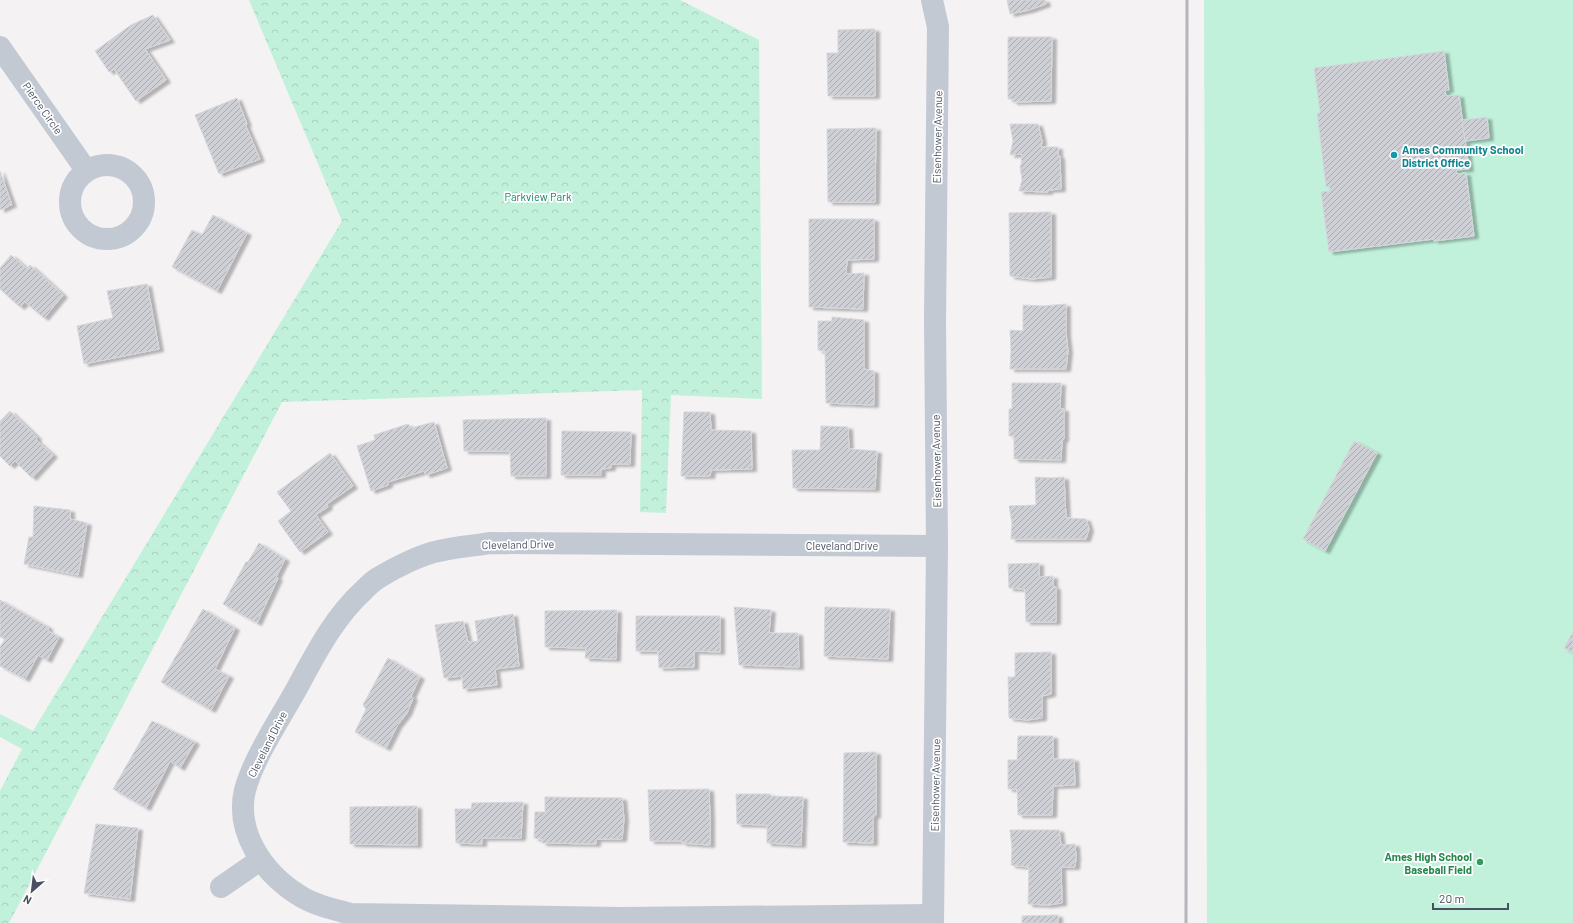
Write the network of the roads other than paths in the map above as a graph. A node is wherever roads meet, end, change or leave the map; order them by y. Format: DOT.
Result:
graph roads {
  1 [pos="932,0"];
  2 [pos="0,46"];
  3 [pos="86,170"];
  4 [pos="937,546"];
  5 [pos="260,860"];
  6 [pos="221,887"];
  7 [pos="933,919"];
  1 -- 4 [label="street, Eisenhower Avenue"];
  2 -- 3 [label="street, Pierce Circle"];
  4 -- 5 [label="street, Cleveland Drive"];
  4 -- 7 [label="street, Eisenhower Avenue"];
  5 -- 6 [label="street"];
  5 -- 7 [label="street, Cleveland Drive"];
}
